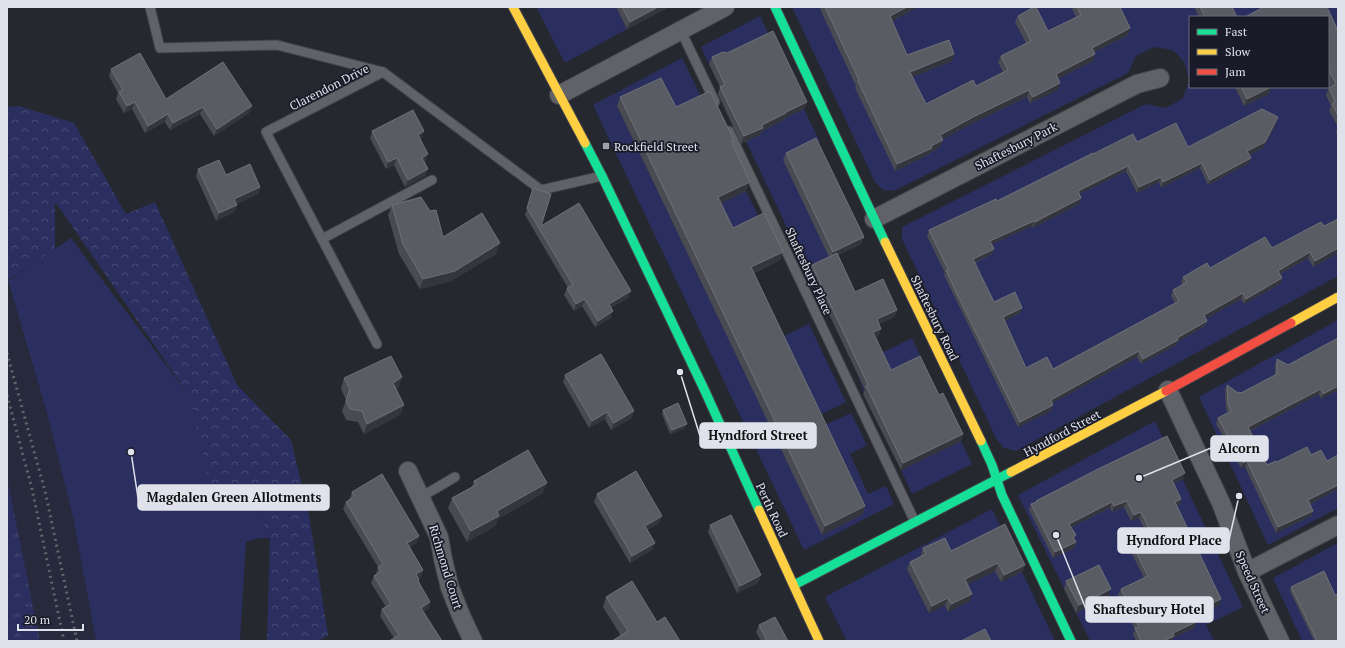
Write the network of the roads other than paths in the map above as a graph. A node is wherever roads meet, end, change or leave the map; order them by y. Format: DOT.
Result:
graph roads {
  1 [pos="150,7"];
  2 [pos="513,7"];
  3 [pos="726,7"];
  4 [pos="775,7"];
  5 [pos="681,31"];
  6 [pos="383,72"];
  7 [pos="1160,78"];
  8 [pos="559,95"];
  9 [pos="719,110"];
  10 [pos="726,125"];
  11 [pos="602,176"];
  12 [pos="432,180"];
  13 [pos="874,219"];
  14 [pos="322,239"];
  15 [pos="1338,297"];
  16 [pos="377,344"];
  17 [pos="1168,390"];
  18 [pos="408,471"];
  19 [pos="455,477"];
  20 [pos="997,480"];
  21 [pos="421,497"];
  22 [pos="915,522"];
  23 [pos="1338,525"];
  24 [pos="1247,572"];
  25 [pos="794,585"];
  26 [pos="473,641"];
  27 [pos="819,641"];
  28 [pos="1071,641"];
  29 [pos="1280,641"];
  1 -- 6 [label="lane"];
  2 -- 8 [label="street, Perth Road"];
  3 -- 5 [label="street"];
  4 -- 13 [label="street, Shaftesbury Road"];
  5 -- 8 [label="street"];
  5 -- 9 [label="lane"];
  6 -- 11 [label="lane, Clarendon Drive"];
  6 -- 14 [label="lane, Clarendon Drive"];
  7 -- 13 [label="street, Shaftesbury Park"];
  8 -- 11 [label="street, Perth Road"];
  10 -- 22 [label="lane, Shaftesbury Place"];
  11 -- 25 [label="street, Perth Road"];
  12 -- 14 [label="lane"];
  13 -- 20 [label="street, Shaftesbury Road"];
  14 -- 16 [label="lane, Clarendon Drive"];
  15 -- 17 [label="street, Hyndford Street"];
  17 -- 20 [label="street, Hyndford Street"];
  17 -- 24 [label="street, Speed Street"];
  18 -- 21 [label="street, Richmond Court"];
  19 -- 21 [label="lane"];
  20 -- 22 [label="street, Hyndford Street"];
  20 -- 28 [label="street, Shaftesbury Road"];
  21 -- 26 [label="street, Richmond Court"];
  22 -- 25 [label="street, Hyndford Street"];
  23 -- 24 [label="street"];
  24 -- 29 [label="street, Speed Street"];
  25 -- 27 [label="street, Perth Road"];
}
